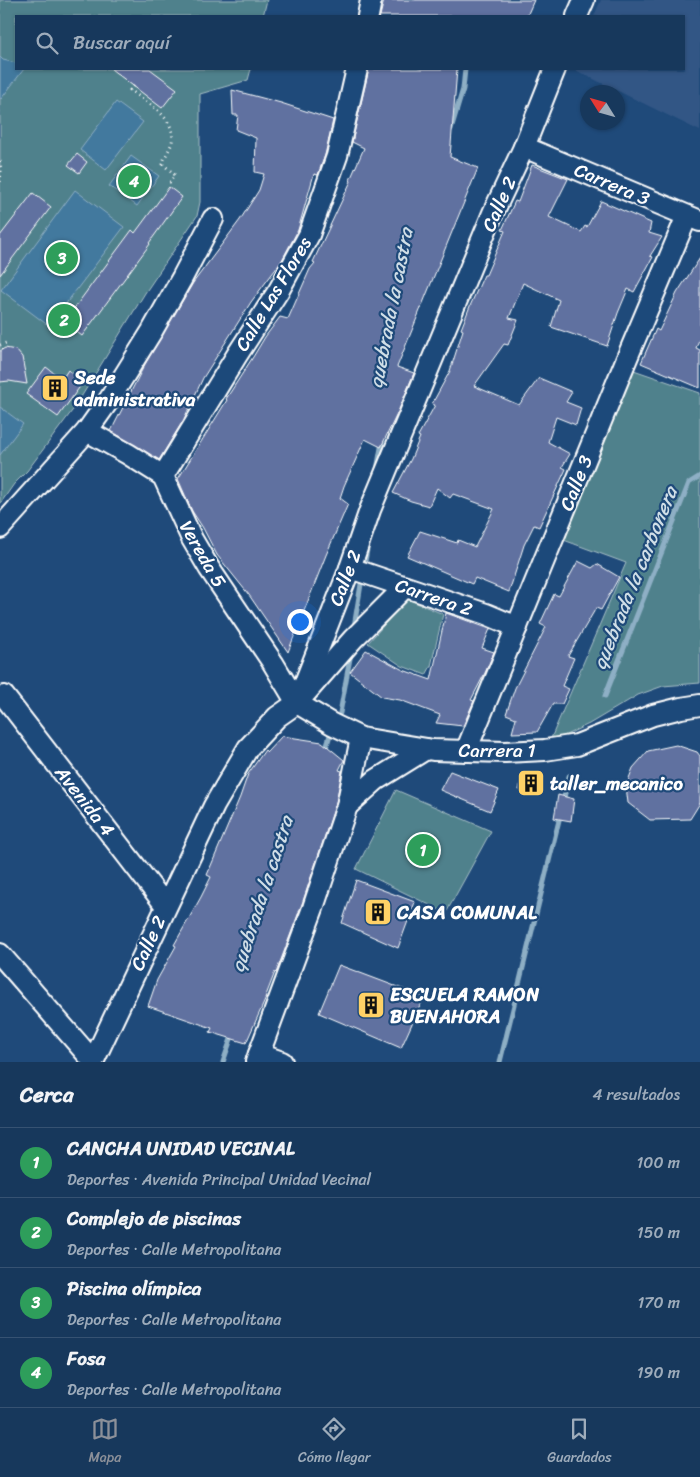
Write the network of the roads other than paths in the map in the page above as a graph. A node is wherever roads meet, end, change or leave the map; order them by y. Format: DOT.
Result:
graph roads {
  1 [pos="371,0"];
  2 [pos="584,0"];
  3 [pos="368,15"];
  4 [pos="577,15"];
  5 [pos="357,70"];
  6 [pos="555,70"];
  7 [pos="524,147"];
  8 [pos="693,218"];
  9 [pos="213,219"];
  10 [pos="87,431"];
  11 [pos="163,476"];
  12 [pos="0,528"];
  13 [pos="350,568"];
  14 [pos="406,587"];
  15 [pos="518,627"];
  16 [pos="4,696"];
  17 [pos="298,703"];
  18 [pos="700,705"];
  19 [pos="360,738"];
  20 [pos="426,749"];
  21 [pos="466,751"];
  22 [pos="347,806"];
  23 [pos="166,906"];
  24 [pos="0,954"];
  25 [pos="257,1058"];
  26 [pos="93,1062"];
  27 [pos="282,1062"];
  1 -- 3 [label="street"];
  2 -- 4 [label="street"];
  5 -- 11 [label="street, Calle Las Flores"];
  6 -- 7 [label="street, Calle 2"];
  7 -- 8 [label="street, Carrera 3"];
  7 -- 13 [label="street, Calle 2"];
  8 -- 15 [label="street, Calle 3"];
  9 -- 10 [label="street"];
  10 -- 11 [label="street"];
  10 -- 12 [label="street"];
  11 -- 17 [label="street, Vereda 5"];
  13 -- 14 [label="street, Carrera 2"];
  13 -- 17 [label="street, Calle 2"];
  14 -- 15 [label="street, Carrera 2"];
  14 -- 17 [label="street"];
  15 -- 21 [label="street, Calle 3"];
  16 -- 23 [label="street, Avenida 4"];
  17 -- 19 [label="street, Carrera 1"];
  17 -- 23 [label="street, Calle 2"];
  18 -- 21 [label="street, Carrera 1"];
  19 -- 20 [label="street, Carrera 1"];
  19 -- 22 [label="street"];
  20 -- 21 [label="street, Carrera 1"];
  20 -- 22 [label="street"];
  22 -- 25 [label="street"];
  23 -- 26 [label="street, Calle 2"];
  24 -- 26 [label="street"];
  25 -- 27 [label="street"];
}
